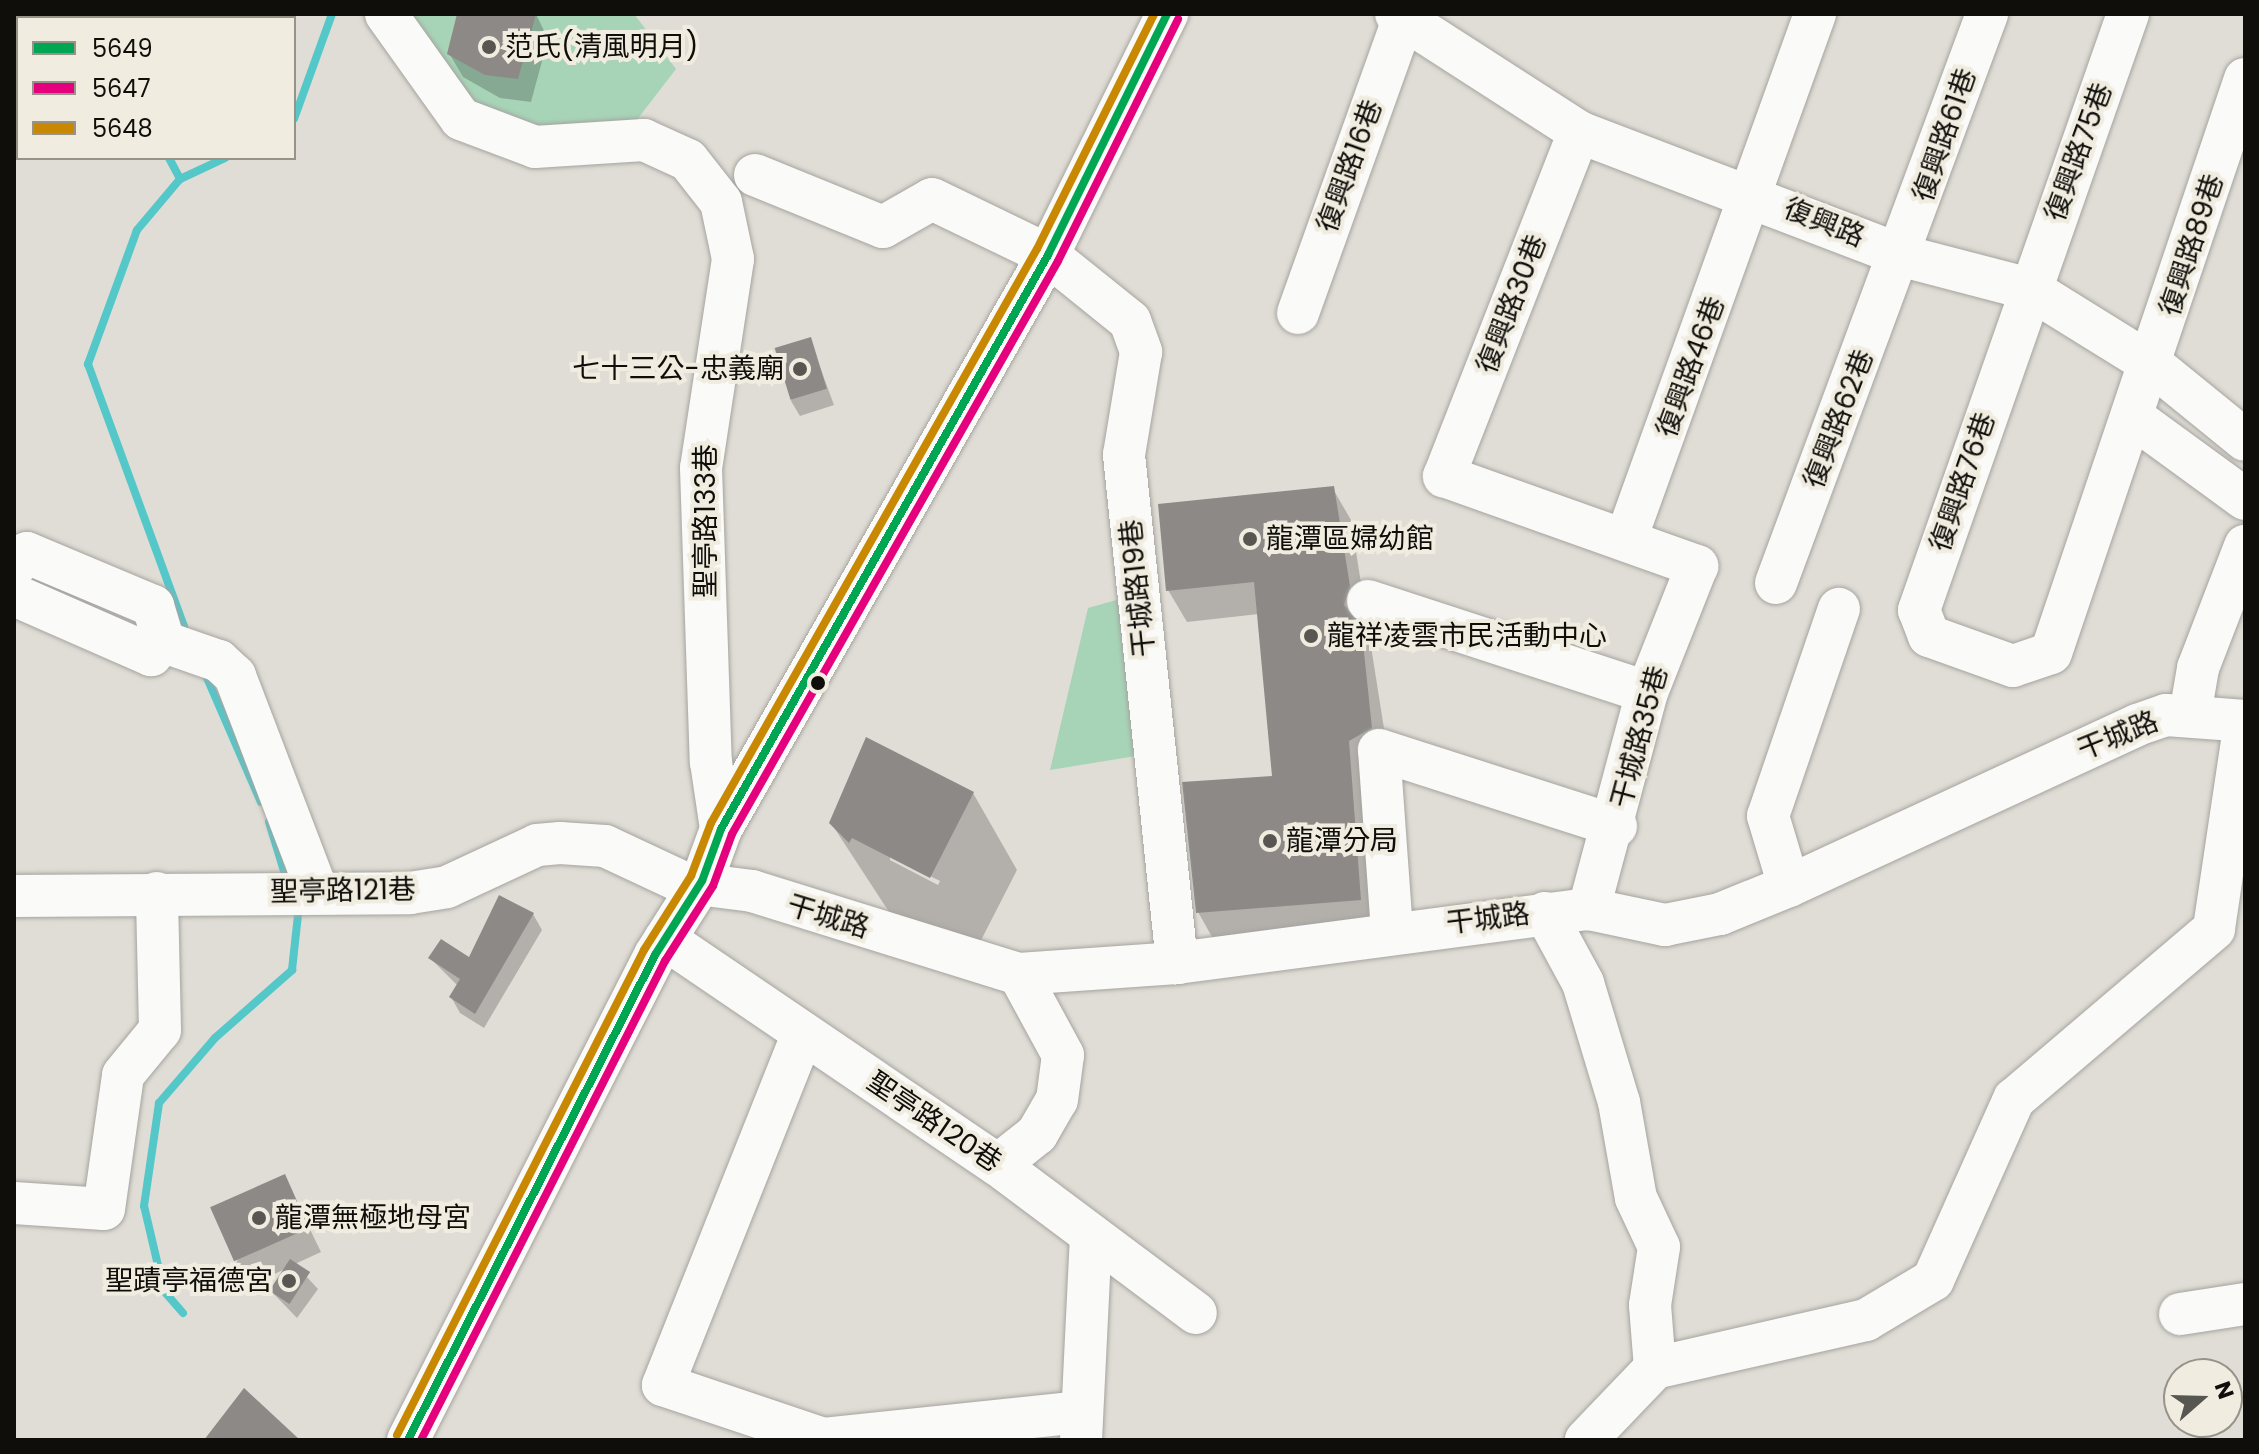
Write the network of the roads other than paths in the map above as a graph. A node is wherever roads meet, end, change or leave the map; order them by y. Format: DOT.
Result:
graph roads {
  1 [pos="386,14"];
  2 [pos="1167,14"];
  3 [pos="1815,14"];
  4 [pos="1987,14"];
  5 [pos="2128,14"];
  6 [pos="1399,16"];
  7 [pos="2245,79"];
  8 [pos="1579,132"];
  9 [pos="755,175"];
  10 [pos="1755,195"];
  11 [pos="1048,255"];
  12 [pos="1903,256"];
  13 [pos="2030,289"];
  14 [pos="1298,313"];
  15 [pos="2154,366"];
  16 [pos="2134,418"];
  17 [pos="2245,440"];
  18 [pos="2245,499"];
  19 [pos="1626,539"];
  20 [pos="2245,546"];
  21 [pos="14,567"];
  22 [pos="1776,583"];
  23 [pos="14,595"];
  24 [pos="1368,601"];
  25 [pos="1839,609"];
  26 [pos="164,642"];
  27 [pos="1647,692"];
  28 [pos="2190,715"];
  29 [pos="2245,721"];
  30 [pos="1616,826"];
  31 [pos="721,829"];
  32 [pos="702,881"];
  33 [pos="1789,886"];
  34 [pos="157,893"];
  35 [pos="318,893"];
  36 [pos="14,896"];
  37 [pos="1589,909"];
  38 [pos="1545,913"];
  39 [pos="1392,931"];
  40 [pos="665,939"];
  41 [pos="1177,963"];
  42 [pos="1019,974"];
  43 [pos="803,1033"];
  44 [pos="998,1165"];
  45 [pos="14,1203"];
  46 [pos="1091,1235"];
  47 [pos="2245,1304"];
  48 [pos="1196,1313"];
  49 [pos="2180,1314"];
  50 [pos="1655,1368"];
  51 [pos="1080,1426"];
  52 [pos="408,1440"];
  53 [pos="1586,1440"];
  1 -- 31 [label="street, 聖亭路133巷"];
  2 -- 11 [label="street"];
  3 -- 10 [label="street, 復興路46巷"];
  4 -- 12 [label="street, 復興路61巷"];
  5 -- 13 [label="street, 復興路75巷"];
  6 -- 8 [label="street, 復興路"];
  6 -- 14 [label="street, 復興路16巷"];
  7 -- 15 [label="street, 復興路89巷"];
  8 -- 10 [label="street, 復興路"];
  8 -- 19 [label="street, 復興路30巷"];
  9 -- 11 [label="street, 干城路19巷"];
  10 -- 12 [label="street, 復興路"];
  10 -- 19 [label="street, 復興路46巷"];
  11 -- 31 [label="street"];
  11 -- 41 [label="street, 干城路19巷"];
  12 -- 13 [label="street, 復興路"];
  12 -- 22 [label="street, 復興路62巷"];
  13 -- 15 [label="street, 復興路"];
  13 -- 16 [label="street, 復興路76巷"];
  15 -- 16 [label="street, 復興路89巷"];
  15 -- 17 [label="street, 復興路"];
  16 -- 18 [label="street"];
  19 -- 27 [label="street, 干城路35巷"];
  20 -- 28 [label="street"];
  21 -- 26 [label="street"];
  23 -- 26 [label="street"];
  24 -- 27 [label="street"];
  25 -- 33 [label="street"];
  26 -- 35 [label="street"];
  27 -- 30 [label="street, 干城路35巷"];
  28 -- 29 [label="street, 干城路"];
  28 -- 33 [label="street, 干城路"];
  29 -- 50 [label="street"];
  30 -- 37 [label="street, 干城路35巷"];
  30 -- 39 [label="street"];
  31 -- 32 [label="street"];
  32 -- 35 [label="street, 聖亭路121巷"];
  32 -- 40 [label="street"];
  32 -- 42 [label="street, 干城路"];
  33 -- 37 [label="street, 干城路"];
  34 -- 35 [label="street, 聖亭路121巷"];
  34 -- 36 [label="street, 聖亭路121巷"];
  34 -- 45 [label="street"];
  37 -- 38 [label="street, 干城路"];
  38 -- 39 [label="street, 干城路"];
  38 -- 50 [label="street"];
  39 -- 41 [label="street, 干城路"];
  40 -- 43 [label="street, 聖亭路120巷"];
  40 -- 52 [label="street"];
  41 -- 42 [label="street, 干城路"];
  42 -- 44 [label="street"];
  43 -- 44 [label="street, 聖亭路120巷"];
  43 -- 51 [label="street"];
  44 -- 46 [label="street, 聖亭路120巷"];
  46 -- 48 [label="street, 聖亭路120巷"];
  46 -- 51 [label="street"];
  47 -- 49 [label="street"];
  50 -- 53 [label="street"];
}
